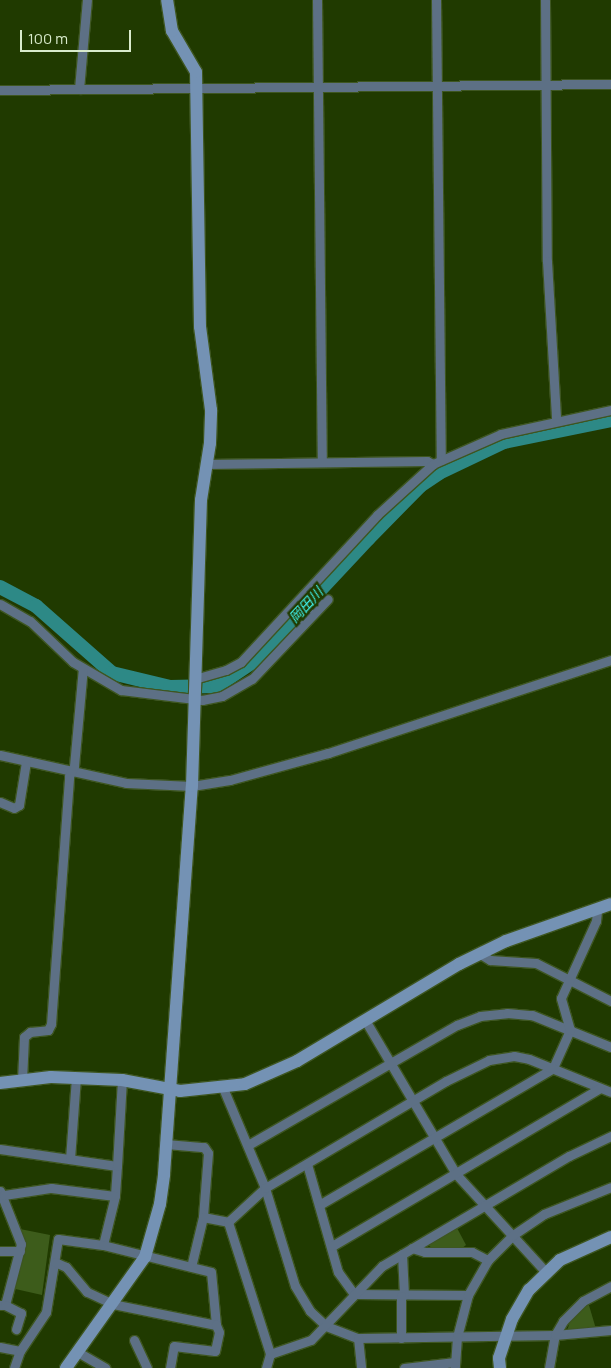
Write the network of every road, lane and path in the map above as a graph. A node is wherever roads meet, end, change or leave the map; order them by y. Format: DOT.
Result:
graph roads {
  1 [pos="87,0"];
  2 [pos="167,0"];
  3 [pos="317,0"];
  4 [pos="436,0"];
  5 [pos="545,0"];
  6 [pos="611,84"];
  7 [pos="438,85"];
  8 [pos="546,85"];
  9 [pos="318,86"];
  10 [pos="197,87"];
  11 [pos="79,89"];
  12 [pos="0,90"];
  13 [pos="611,410"];
  14 [pos="556,419"];
  15 [pos="322,462"];
  16 [pos="437,462"];
  17 [pos="206,464"];
  18 [pos="328,599"];
  19 [pos="0,604"];
  20 [pos="611,660"];
  21 [pos="83,668"];
  22 [pos="198,678"];
  23 [pos="197,699"];
  24 [pos="0,755"];
  25 [pos="26,762"];
  26 [pos="72,771"];
  27 [pos="192,786"];
  28 [pos="0,802"];
  29 [pos="611,904"];
  30 [pos="597,911"];
  31 [pos="480,954"];
  32 [pos="570,978"];
  33 [pos="611,1001"];
  34 [pos="365,1020"];
  35 [pos="570,1030"];
  36 [pos="611,1047"];
  37 [pos="390,1065"];
  38 [pos="553,1068"];
  39 [pos="76,1077"];
  40 [pos="22,1080"];
  41 [pos="122,1080"];
  42 [pos="0,1083"];
  43 [pos="223,1088"];
  44 [pos="600,1088"];
  45 [pos="170,1090"];
  46 [pos="611,1092"];
  47 [pos="413,1102"];
  48 [pos="611,1136"];
  49 [pos="434,1138"];
  50 [pos="166,1144"];
  51 [pos="248,1145"];
  52 [pos="0,1149"];
  53 [pos="70,1159"];
  54 [pos="307,1164"];
  55 [pos="117,1166"];
  56 [pos="456,1174"];
  57 [pos="611,1187"];
  58 [pos="266,1188"];
  59 [pos="2,1193"];
  60 [pos="115,1196"];
  61 [pos="319,1205"];
  62 [pos="485,1206"];
  63 [pos="203,1217"];
  64 [pos="228,1222"];
  65 [pos="513,1235"];
  66 [pos="611,1237"];
  67 [pos="102,1245"];
  68 [pos="332,1246"];
  69 [pos="412,1248"];
  70 [pos="0,1251"];
  71 [pos="20,1251"];
  72 [pos="402,1254"];
  73 [pos="145,1257"];
  74 [pos="488,1260"];
  75 [pos="55,1262"];
  76 [pos="191,1267"];
  77 [pos="545,1272"];
  78 [pos="611,1286"];
  79 [pos="354,1294"];
  80 [pos="468,1295"];
  81 [pos="402,1296"];
  82 [pos="113,1304"];
  83 [pos="3,1305"];
  84 [pos="216,1325"];
  85 [pos="326,1326"];
  86 [pos="16,1329"];
  87 [pos="611,1330"];
  88 [pos="556,1335"];
  89 [pos="507,1336"];
  90 [pos="457,1337"];
  91 [pos="358,1338"];
  92 [pos="401,1338"];
  93 [pos="134,1340"];
  94 [pos="0,1347"];
  95 [pos="20,1351"];
  96 [pos="76,1351"];
  97 [pos="270,1354"];
  98 [pos="455,1365"];
  99 [pos="14,1368"];
  100 [pos="66,1368"];
  101 [pos="106,1368"];
  102 [pos="147,1368"];
  103 [pos="170,1368"];
  104 [pos="266,1368"];
  105 [pos="361,1368"];
  106 [pos="404,1368"];
  107 [pos="500,1368"];
  108 [pos="549,1368"];
  1 -- 11 [label="street"];
  2 -- 10 [label="street"];
  3 -- 9 [label="street"];
  4 -- 7 [label="street"];
  5 -- 8 [label="street"];
  6 -- 8 [label="street"];
  7 -- 8 [label="street"];
  7 -- 9 [label="street"];
  7 -- 16 [label="street"];
  8 -- 14 [label="street"];
  9 -- 10 [label="street"];
  9 -- 15 [label="street"];
  10 -- 11 [label="street"];
  10 -- 17 [label="street"];
  11 -- 12 [label="street"];
  13 -- 14 [label="street"];
  14 -- 16 [label="street"];
  15 -- 16 [label="street"];
  15 -- 17 [label="street"];
  16 -- 22 [label="street"];
  17 -- 22 [label="street"];
  18 -- 23 [label="street"];
  19 -- 21 [label="street"];
  20 -- 27 [label="street"];
  21 -- 23 [label="street"];
  21 -- 26 [label="street"];
  22 -- 23 [label="street"];
  23 -- 27 [label="street"];
  24 -- 25 [label="street"];
  25 -- 26 [label="street"];
  25 -- 28 [label="street"];
  26 -- 27 [label="street"];
  26 -- 40 [label="street"];
  27 -- 45 [label="street"];
  29 -- 30 [label="street"];
  30 -- 31 [label="street"];
  30 -- 32 [label="street"];
  31 -- 32 [label="street"];
  31 -- 34 [label="street"];
  32 -- 33 [label="street"];
  32 -- 35 [label="street"];
  34 -- 37 [label="street"];
  34 -- 43 [label="street"];
  35 -- 36 [label="street"];
  35 -- 37 [label="street"];
  35 -- 38 [label="street"];
  37 -- 47 [label="street"];
  37 -- 51 [label="street"];
  38 -- 44 [label="street"];
  38 -- 47 [label="street"];
  38 -- 49 [label="street"];
  39 -- 40 [label="street"];
  39 -- 41 [label="street"];
  39 -- 53 [label="street"];
  40 -- 42 [label="street"];
  41 -- 45 [label="street"];
  41 -- 55 [label="street"];
  43 -- 45 [label="street"];
  43 -- 51 [label="street"];
  44 -- 46 [label="street"];
  44 -- 56 [label="street"];
  45 -- 50 [label="street"];
  47 -- 49 [label="street"];
  47 -- 54 [label="street"];
  48 -- 62 [label="street"];
  49 -- 56 [label="street"];
  49 -- 61 [label="street"];
  50 -- 63 [label="street"];
  50 -- 73 [label="street"];
  51 -- 58 [label="street"];
  52 -- 53 [label="street"];
  53 -- 55 [label="street"];
  54 -- 58 [label="street"];
  54 -- 61 [label="street"];
  55 -- 60 [label="street"];
  56 -- 62 [label="street"];
  56 -- 68 [label="street"];
  57 -- 65 [label="street"];
  58 -- 64 [label="street"];
  58 -- 85 [label="street"];
  59 -- 60 [label="street"];
  59 -- 71 [label="street"];
  60 -- 67 [label="street"];
  61 -- 68 [label="street"];
  62 -- 65 [label="street"];
  62 -- 69 [label="street"];
  63 -- 64 [label="street"];
  63 -- 76 [label="street"];
  64 -- 97 [label="street"];
  65 -- 74 [label="street"];
  65 -- 77 [label="street"];
  66 -- 77 [label="street"];
  67 -- 73 [label="street"];
  67 -- 75 [label="street"];
  68 -- 79 [label="street"];
  69 -- 72 [label="street"];
  69 -- 74 [label="street"];
  70 -- 71 [label="street"];
  71 -- 83 [label="street"];
  72 -- 79 [label="street"];
  72 -- 81 [label="street"];
  73 -- 76 [label="street"];
  73 -- 82 [label="street"];
  74 -- 80 [label="street"];
  75 -- 82 [label="street"];
  75 -- 95 [label="street"];
  76 -- 84 [label="street"];
  77 -- 89 [label="street"];
  78 -- 88 [label="street"];
  79 -- 81 [label="street"];
  79 -- 85 [label="street"];
  80 -- 81 [label="street"];
  80 -- 90 [label="street"];
  81 -- 92 [label="street"];
  82 -- 84 [label="street"];
  82 -- 96 [label="street"];
  83 -- 86 [label="street"];
  84 -- 103 [label="street"];
  85 -- 91 [label="street"];
  85 -- 97 [label="street"];
  87 -- 88 [label="street"];
  88 -- 89 [label="street"];
  88 -- 108 [label="street"];
  89 -- 90 [label="street"];
  89 -- 107 [label="street"];
  90 -- 92 [label="street"];
  90 -- 98 [label="street"];
  91 -- 92 [label="street"];
  91 -- 105 [label="street"];
  93 -- 102 [label="street"];
  94 -- 95 [label="street"];
  95 -- 99 [label="street"];
  96 -- 100 [label="street"];
  96 -- 101 [label="street"];
  97 -- 104 [label="street"];
  98 -- 106 [label="street"];
}
